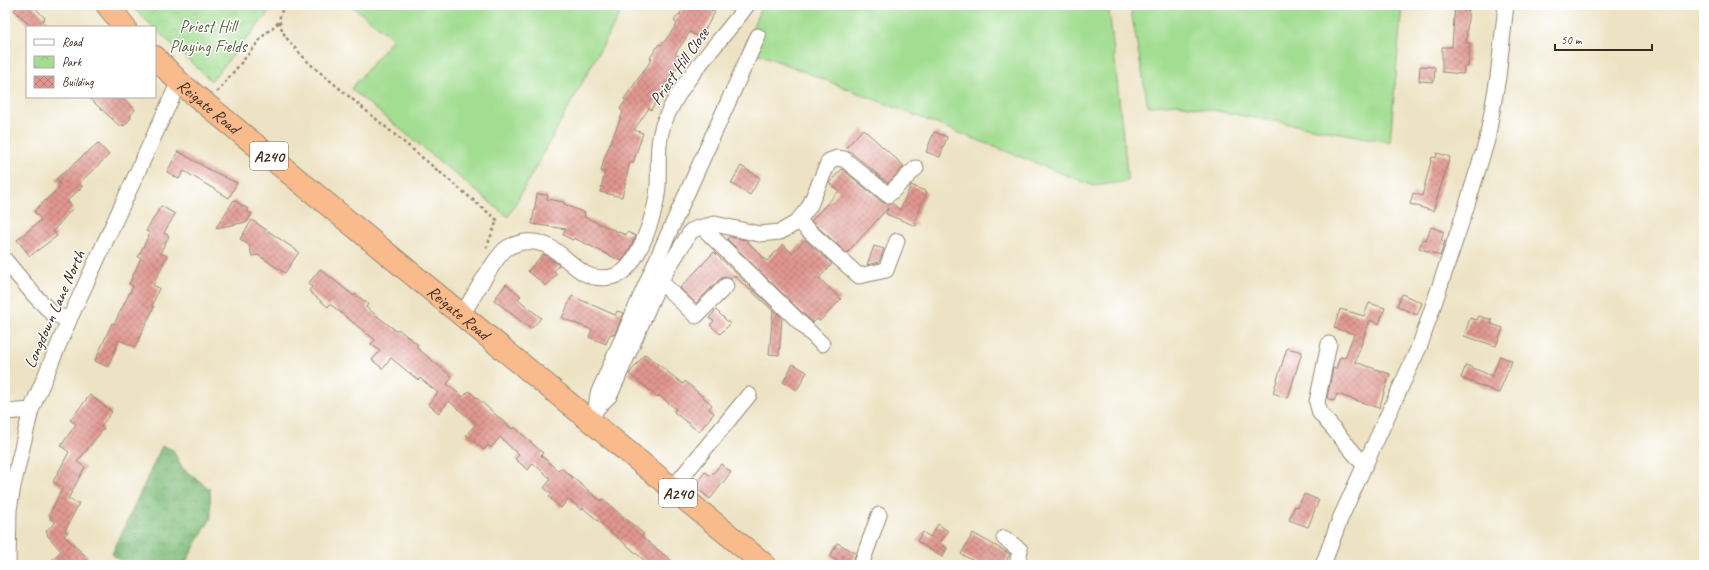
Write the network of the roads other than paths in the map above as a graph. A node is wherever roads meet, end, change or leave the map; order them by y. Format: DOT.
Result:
graph roads {
  1 [pos="107,5"];
  2 [pos="747,5"];
  3 [pos="1506,5"];
  4 [pos="124,26"];
  5 [pos="758,36"];
  6 [pos="156,58"];
  7 [pos="179,82"];
  8 [pos="916,168"];
  9 [pos="798,221"];
  10 [pos="702,227"];
  11 [pos="897,241"];
  12 [pos="5,260"];
  13 [pos="660,281"];
  14 [pos="726,286"];
  15 [pos="462,316"];
  16 [pos="69,320"];
  17 [pos="822,344"];
  18 [pos="1329,344"];
  19 [pos="749,395"];
  20 [pos="31,410"];
  21 [pos="5,412"];
  22 [pos="594,416"];
  23 [pos="1364,465"];
  24 [pos="672,488"];
  25 [pos="879,515"];
  26 [pos="1004,538"];
  27 [pos="8,565"];
  28 [pos="765,565"];
  29 [pos="861,565"];
  30 [pos="1017,565"];
  31 [pos="1323,565"];
  1 -- 4 [label="highway"];
  2 -- 15 [label="street, Priest Hill Close"];
  3 -- 23 [label="street"];
  5 -- 22 [label="street"];
  6 -- 7 [label="highway, Reigate Road / A240"];
  7 -- 15 [label="highway, Reigate Road / A240"];
  7 -- 16 [label="street, Longdown Lane North"];
  8 -- 9 [label="street"];
  9 -- 10 [label="street"];
  9 -- 11 [label="street"];
  10 -- 13 [label="street"];
  10 -- 17 [label="street"];
  12 -- 16 [label="street"];
  13 -- 14 [label="street"];
  13 -- 22 [label="street"];
  15 -- 22 [label="highway, Reigate Road / A240"];
  16 -- 20 [label="street, Longdown Lane North"];
  18 -- 23 [label="street"];
  19 -- 24 [label="street"];
  20 -- 21 [label="street"];
  20 -- 27 [label="street, Longdown Lane North"];
  22 -- 24 [label="highway, Reigate Road / A240"];
  23 -- 31 [label="street"];
  24 -- 28 [label="highway, Reigate Road / A240"];
  25 -- 29 [label="street"];
  26 -- 30 [label="street"];
}
